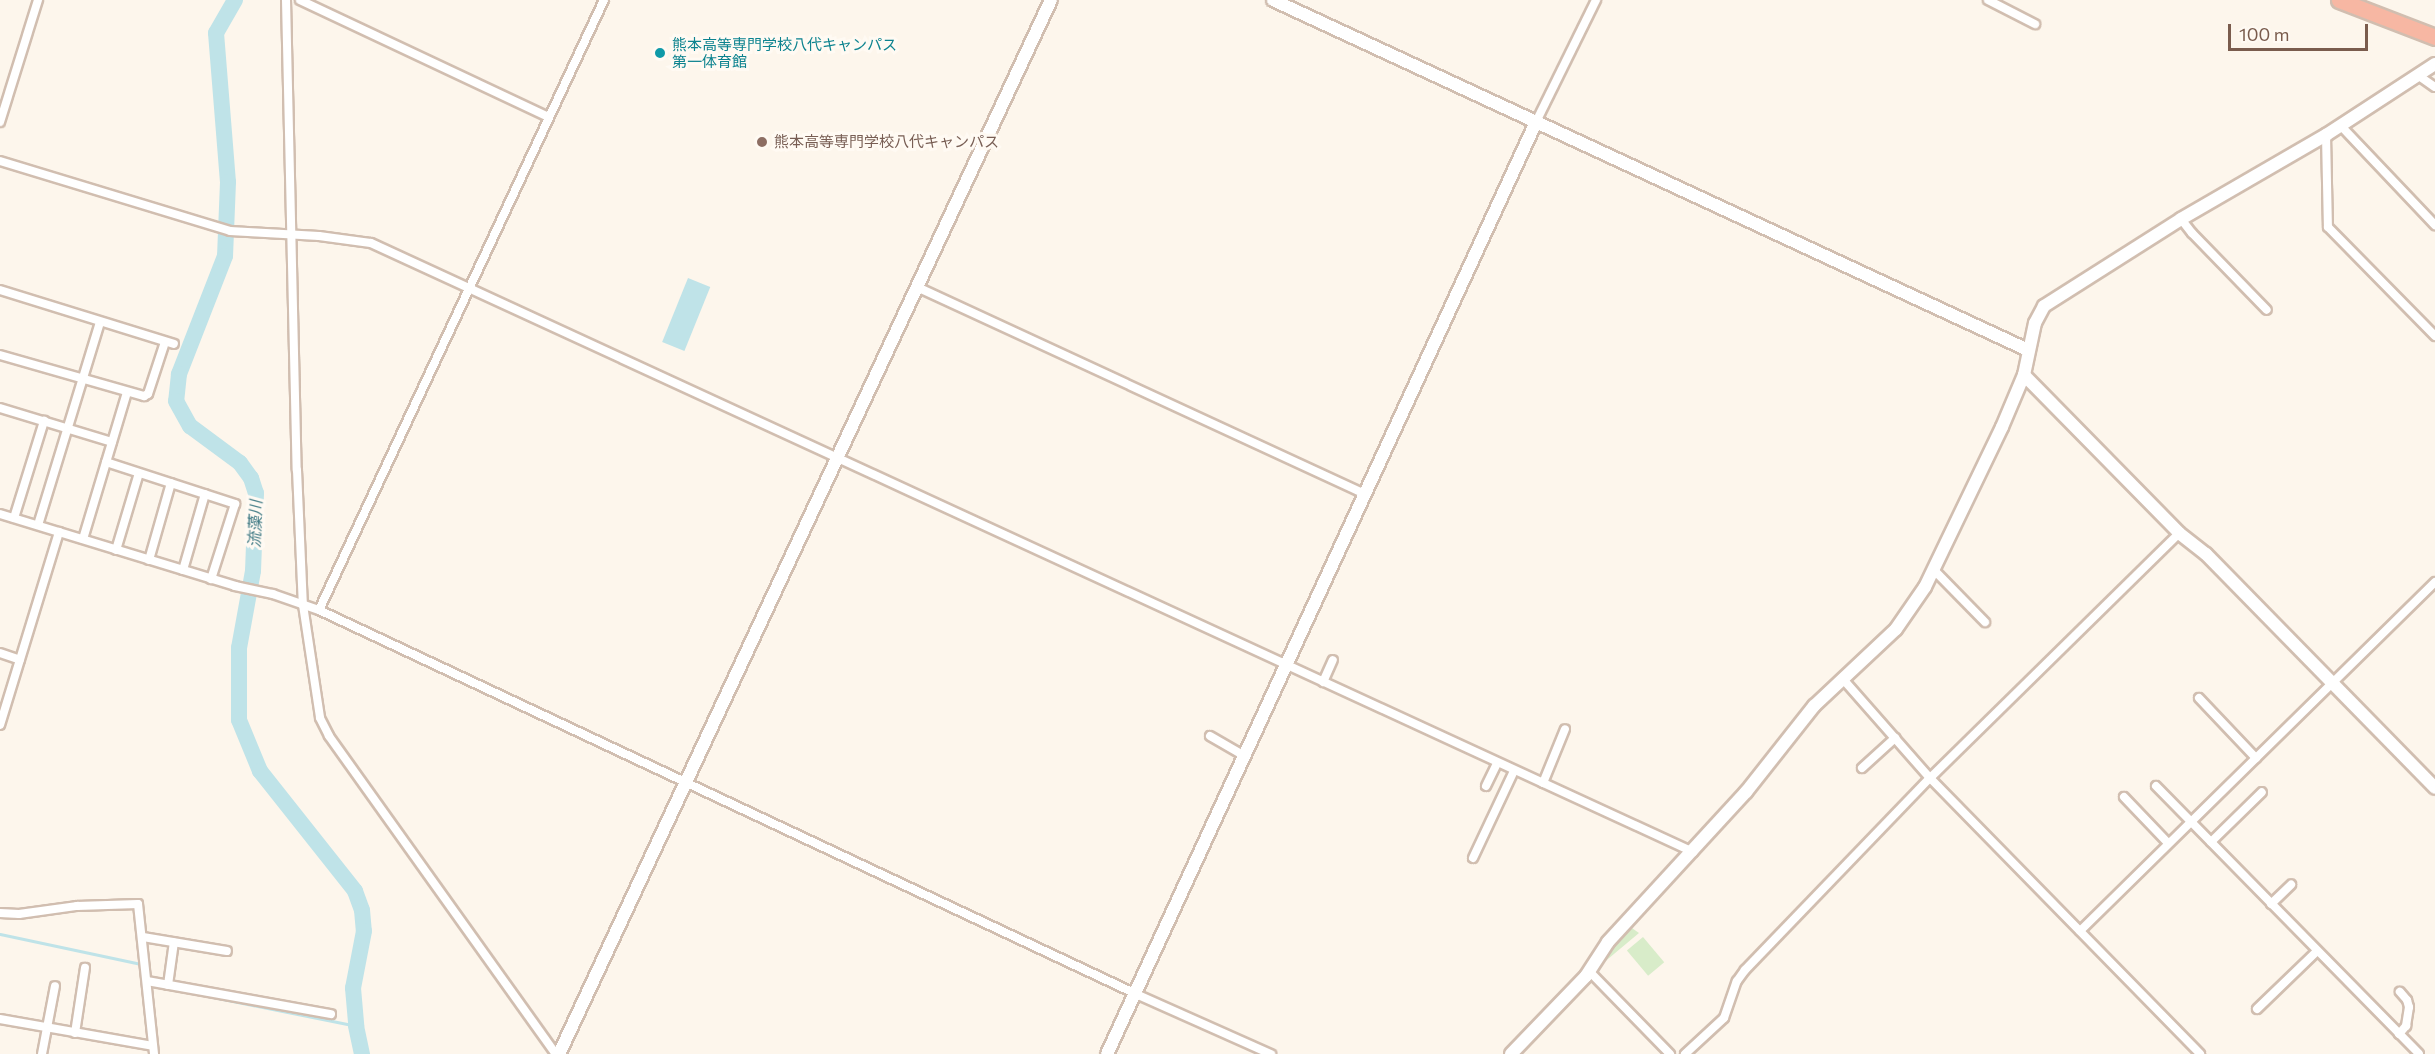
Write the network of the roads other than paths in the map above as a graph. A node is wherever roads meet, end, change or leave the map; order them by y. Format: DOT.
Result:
graph roads {
  1 [pos="38,0"];
  2 [pos="286,0"];
  3 [pos="300,0"];
  4 [pos="604,0"];
  5 [pos="1051,0"];
  6 [pos="1273,0"];
  7 [pos="1596,0"];
  8 [pos="1988,0"];
  9 [pos="2339,0"];
  10 [pos="2035,24"];
  11 [pos="2435,37"];
  12 [pos="2435,64"];
  13 [pos="2419,76"];
  14 [pos="2435,87"];
  15 [pos="549,117"];
  16 [pos="0,122"];
  17 [pos="1536,123"];
  18 [pos="2341,126"];
  19 [pos="2326,135"];
  20 [pos="0,161"];
  21 [pos="2181,219"];
  22 [pos="2435,225"];
  23 [pos="292,236"];
  24 [pos="469,286"];
  25 [pos="917,287"];
  26 [pos="0,291"];
  27 [pos="2267,310"];
  28 [pos="100,322"];
  29 [pos="2435,336"];
  30 [pos="2028,350"];
  31 [pos="0,355"];
  32 [pos="2024,375"];
  33 [pos="82,379"];
  34 [pos="127,392"];
  35 [pos="0,408"];
  36 [pos="45,422"];
  37 [pos="68,428"];
  38 [pos="112,442"];
  39 [pos="838,458"];
  40 [pos="106,462"];
  41 [pos="139,473"];
  42 [pos="171,483"];
  43 [pos="205,494"];
  44 [pos="1364,494"];
  45 [pos="0,514"];
  46 [pos="14,518"];
  47 [pos="38,525"];
  48 [pos="59,532"];
  49 [pos="2179,533"];
  50 [pos="82,539"];
  51 [pos="116,549"];
  52 [pos="149,560"];
  53 [pos="183,570"];
  54 [pos="1934,570"];
  55 [pos="211,579"];
  56 [pos="2435,582"];
  57 [pos="303,605"];
  58 [pos="319,610"];
  59 [pos="1985,622"];
  60 [pos="0,653"];
  61 [pos="20,660"];
  62 [pos="1333,660"];
  63 [pos="1286,666"];
  64 [pos="1842,678"];
  65 [pos="1323,682"];
  66 [pos="2331,682"];
  67 [pos="2199,698"];
  68 [pos="0,725"];
  69 [pos="1565,729"];
  70 [pos="1210,736"];
  71 [pos="1895,738"];
  72 [pos="1244,756"];
  73 [pos="2256,758"];
  74 [pos="1497,763"];
  75 [pos="1862,768"];
  76 [pos="1514,771"];
  77 [pos="1930,778"];
  78 [pos="686,782"];
  79 [pos="1543,783"];
  80 [pos="1486,786"];
  81 [pos="2156,786"];
  82 [pos="2435,788"];
  83 [pos="2262,792"];
  84 [pos="2124,797"];
  85 [pos="2190,822"];
  86 [pos="2211,842"];
  87 [pos="2168,843"];
  88 [pos="1693,852"];
  89 [pos="1473,858"];
  90 [pos="2291,885"];
  91 [pos="2271,904"];
  92 [pos="0,913"];
  93 [pos="2080,931"];
  94 [pos="143,937"];
  95 [pos="174,942"];
  96 [pos="227,951"];
  97 [pos="2318,951"];
  98 [pos="85,968"];
  99 [pos="1589,971"];
  100 [pos="147,981"];
  101 [pos="168,984"];
  102 [pos="55,986"];
  103 [pos="2400,992"];
  104 [pos="1136,994"];
  105 [pos="2257,1009"];
  106 [pos="331,1014"];
  107 [pos="0,1019"];
  108 [pos="47,1028"];
  109 [pos="75,1033"];
  110 [pos="2399,1034"];
  111 [pos="154,1050"];
  112 [pos="42,1054"];
  113 [pos="557,1054"];
  114 [pos="1107,1054"];
  115 [pos="1271,1054"];
  116 [pos="1510,1054"];
  117 [pos="1670,1054"];
  118 [pos="1685,1054"];
  119 [pos="2200,1054"];
  120 [pos="2419,1054"];
  1 -- 16 [label="street"];
  2 -- 23 [label="street"];
  3 -- 15 [label="street"];
  4 -- 15 [label="street"];
  5 -- 25 [label="street"];
  6 -- 17 [label="street"];
  7 -- 17 [label="street"];
  8 -- 10 [label="street"];
  9 -- 11 [label="highway"];
  12 -- 13 [label="street"];
  13 -- 14 [label="street"];
  13 -- 18 [label="street"];
  15 -- 24 [label="street"];
  17 -- 30 [label="street"];
  17 -- 44 [label="street"];
  18 -- 19 [label="street"];
  18 -- 22 [label="street"];
  19 -- 21 [label="street"];
  19 -- 29 [label="street"];
  20 -- 23 [label="street"];
  21 -- 27 [label="street"];
  21 -- 30 [label="street"];
  23 -- 24 [label="street"];
  23 -- 57 [label="street"];
  24 -- 39 [label="street"];
  24 -- 58 [label="street"];
  25 -- 39 [label="street"];
  25 -- 44 [label="street"];
  26 -- 28 [label="street"];
  28 -- 33 [label="street"];
  28 -- 34 [label="street"];
  30 -- 32 [label="street"];
  31 -- 33 [label="street"];
  32 -- 49 [label="street"];
  32 -- 54 [label="street"];
  33 -- 34 [label="street"];
  33 -- 37 [label="street"];
  34 -- 38 [label="street"];
  35 -- 36 [label="street"];
  36 -- 37 [label="street"];
  36 -- 46 [label="street"];
  37 -- 38 [label="street"];
  37 -- 47 [label="street"];
  38 -- 40 [label="street"];
  39 -- 63 [label="street"];
  39 -- 78 [label="street"];
  40 -- 41 [label="street"];
  40 -- 50 [label="street"];
  41 -- 42 [label="street"];
  41 -- 51 [label="street"];
  42 -- 43 [label="street"];
  42 -- 52 [label="street"];
  43 -- 53 [label="street"];
  43 -- 55 [label="street"];
  44 -- 63 [label="street"];
  45 -- 46 [label="street"];
  46 -- 47 [label="street"];
  47 -- 48 [label="street"];
  48 -- 50 [label="street"];
  48 -- 61 [label="street"];
  49 -- 66 [label="street"];
  49 -- 77 [label="street"];
  50 -- 51 [label="street"];
  51 -- 52 [label="street"];
  52 -- 53 [label="street"];
  53 -- 55 [label="street"];
  54 -- 59 [label="street"];
  54 -- 64 [label="street"];
  55 -- 57 [label="street"];
  56 -- 66 [label="street"];
  57 -- 58 [label="street"];
  57 -- 113 [label="street"];
  58 -- 78 [label="street"];
  60 -- 61 [label="street"];
  61 -- 68 [label="street"];
  62 -- 65 [label="street"];
  63 -- 65 [label="street"];
  63 -- 72 [label="street"];
  64 -- 71 [label="street"];
  64 -- 88 [label="street"];
  65 -- 74 [label="street"];
  66 -- 73 [label="street"];
  66 -- 82 [label="street"];
  67 -- 73 [label="street"];
  69 -- 79 [label="street"];
  70 -- 72 [label="street"];
  71 -- 75 [label="street"];
  71 -- 77 [label="street"];
  72 -- 104 [label="street"];
  73 -- 85 [label="street"];
  74 -- 76 [label="street"];
  74 -- 80 [label="street"];
  76 -- 79 [label="street"];
  76 -- 89 [label="street"];
  77 -- 93 [label="street"];
  77 -- 118 [label="street"];
  78 -- 104 [label="street"];
  78 -- 113 [label="street"];
  79 -- 88 [label="street"];
  81 -- 85 [label="street"];
  83 -- 86 [label="street"];
  84 -- 87 [label="street"];
  85 -- 86 [label="street"];
  85 -- 87 [label="street"];
  86 -- 91 [label="street"];
  87 -- 93 [label="street"];
  88 -- 99 [label="street"];
  90 -- 91 [label="street"];
  91 -- 97 [label="street"];
  92 -- 94 [label="street"];
  93 -- 119 [label="street"];
  94 -- 95 [label="street"];
  94 -- 100 [label="street"];
  95 -- 96 [label="street"];
  95 -- 101 [label="street"];
  97 -- 105 [label="street"];
  97 -- 110 [label="street"];
  98 -- 109 [label="street"];
  99 -- 116 [label="street"];
  99 -- 117 [label="street"];
  100 -- 101 [label="street"];
  100 -- 111 [label="street"];
  101 -- 106 [label="street"];
  102 -- 108 [label="street"];
  103 -- 110 [label="street"];
  104 -- 114 [label="street"];
  104 -- 115 [label="street"];
  107 -- 108 [label="street"];
  108 -- 109 [label="street"];
  108 -- 112 [label="street"];
  109 -- 111 [label="street"];
  110 -- 120 [label="street"];
}
